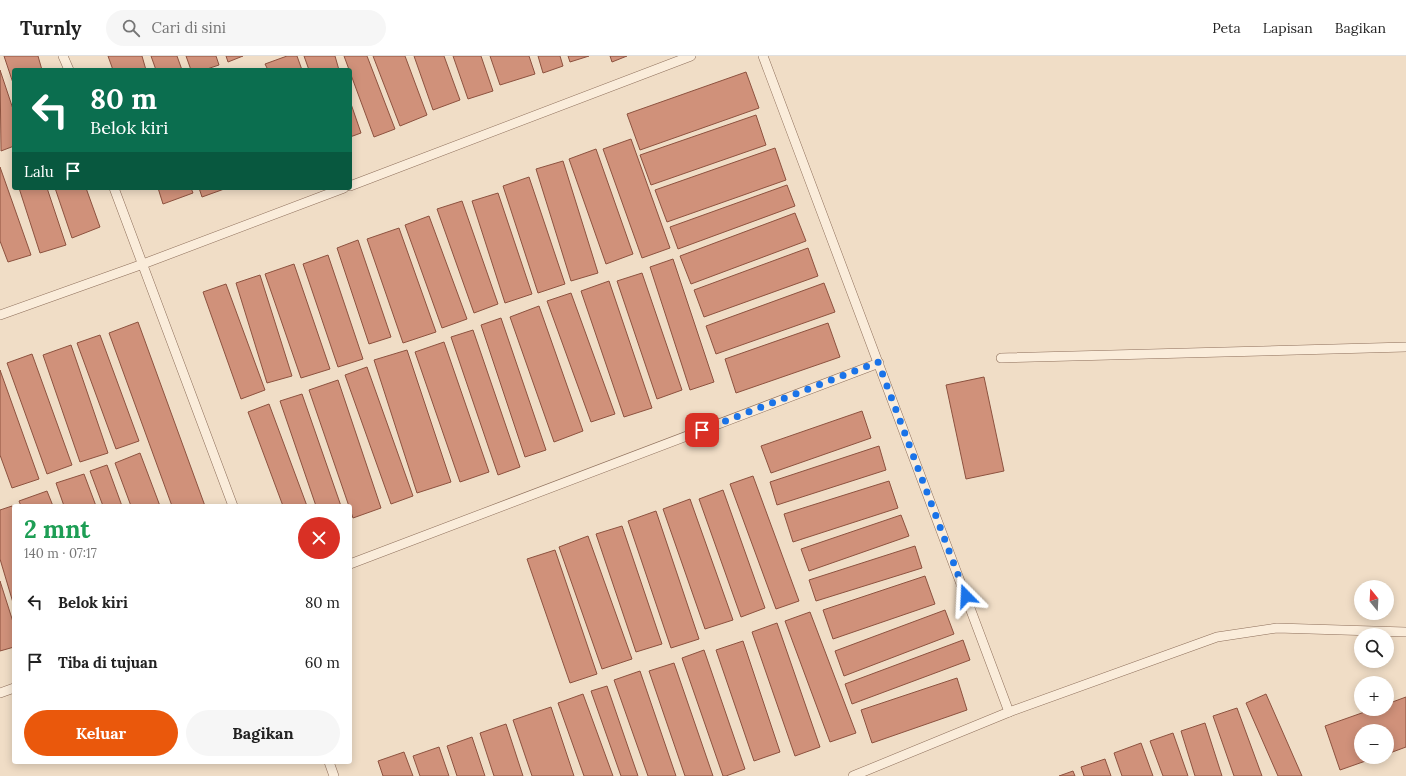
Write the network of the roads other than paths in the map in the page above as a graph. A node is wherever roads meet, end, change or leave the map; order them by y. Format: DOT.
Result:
graph roads {
  1 [pos="63,56"];
  2 [pos="692,56"];
  3 [pos="763,56"];
  4 [pos="68,68"];
  5 [pos="352,185"];
  6 [pos="115,190"];
  7 [pos="339,190"];
  8 [pos="143,264"];
  9 [pos="0,315"];
  10 [pos="1406,347"];
  11 [pos="1001,358"];
  12 [pos="878,362"];
  13 [pos="232,504"];
  14 [pos="352,563"];
  15 [pos="1406,632"];
  16 [pos="12,689"];
  17 [pos="0,693"];
  18 [pos="1009,712"];
  19 [pos="330,764"];
  20 [pos="334,776"];
  21 [pos="853,776"];
  1 -- 4 [label="lane"];
  2 -- 5 [label="lane"];
  3 -- 12 [label="lane"];
  6 -- 8 [label="lane"];
  7 -- 8 [label="lane"];
  8 -- 9 [label="lane"];
  8 -- 13 [label="lane"];
  10 -- 11 [label="lane"];
  12 -- 14 [label="lane"];
  12 -- 18 [label="lane"];
  15 -- 18 [label="lane"];
  16 -- 17 [label="lane"];
  18 -- 21 [label="lane"];
  19 -- 20 [label="lane"];
}
